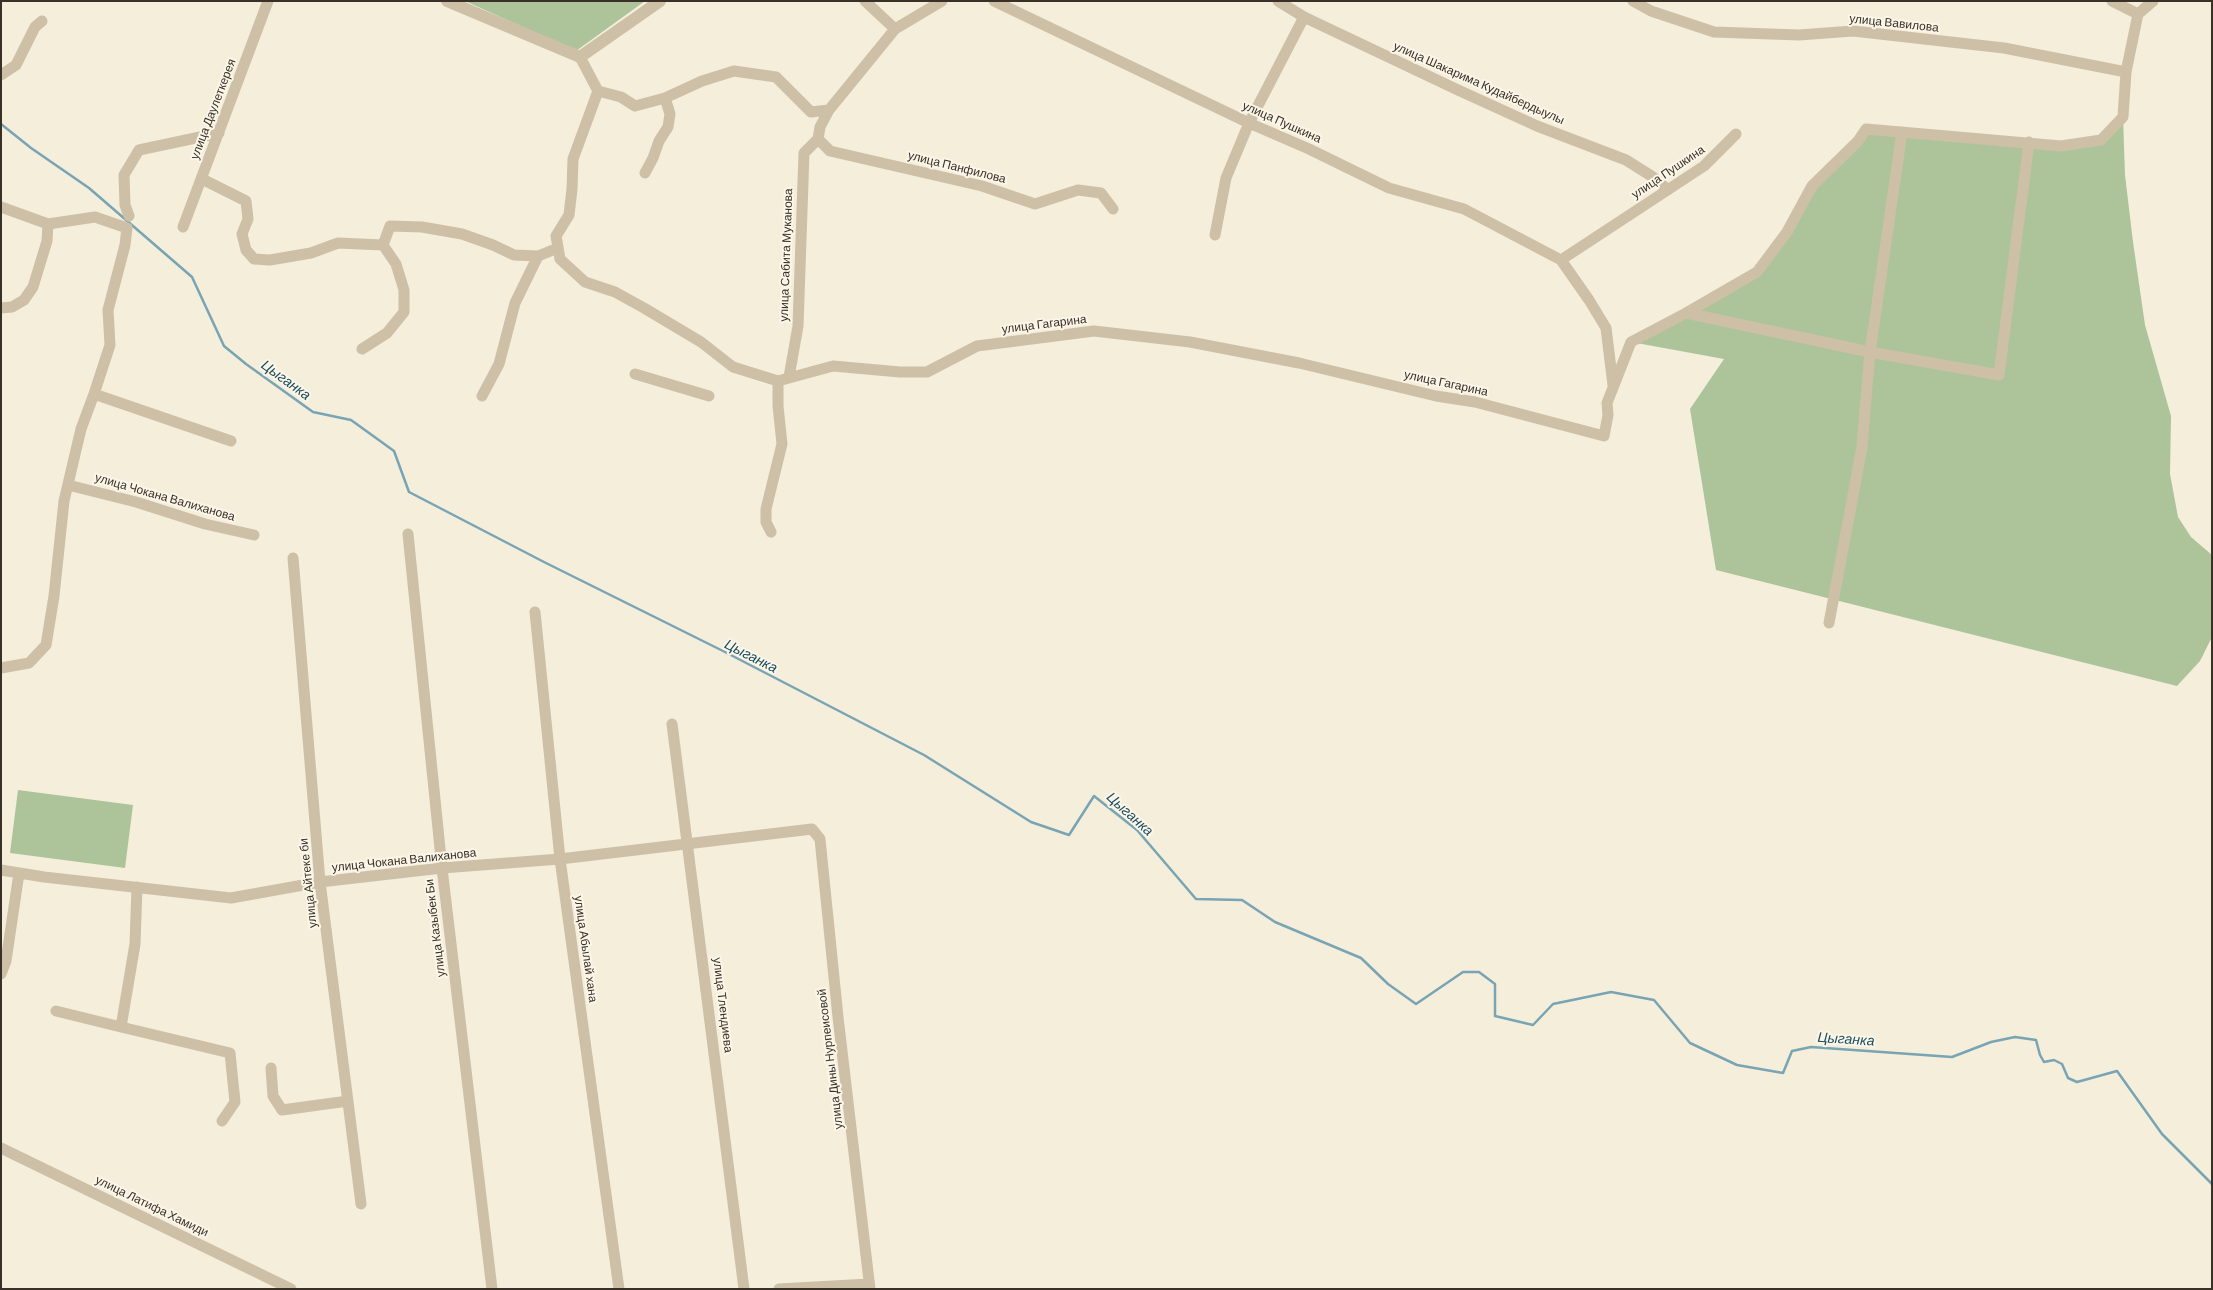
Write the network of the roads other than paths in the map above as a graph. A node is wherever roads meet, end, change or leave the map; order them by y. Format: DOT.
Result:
graph roads {
  1 [pos="268,1"];
  2 [pos="447,1"];
  3 [pos="660,1"];
  4 [pos="865,1"];
  5 [pos="942,1"];
  6 [pos="994,1"];
  7 [pos="1278,1"];
  8 [pos="1633,1"];
  9 [pos="2112,1"];
  10 [pos="2153,1"];
  11 [pos="2138,14"];
  12 [pos="1304,17"];
  13 [pos="42,21"];
  14 [pos="895,29"];
  15 [pos="580,57"];
  16 [pos="2126,72"];
  17 [pos="1,75"];
  18 [pos="598,91"];
  19 [pos="665,98"];
  20 [pos="830,110"];
  21 [pos="811,112"];
  22 [pos="1249,123"];
  23 [pos="820,127"];
  24 [pos="1902,132"];
  25 [pos="219,133"];
  26 [pos="1736,134"];
  27 [pos="818,139"];
  28 [pos="2029,142"];
  29 [pos="645,174"];
  30 [pos="202,178"];
  31 [pos="1668,190"];
  32 [pos="1,207"];
  33 [pos="1112,209"];
  34 [pos="129,216"];
  35 [pos="48,224"];
  36 [pos="184,227"];
  37 [pos="1215,235"];
  38 [pos="383,245"];
  39 [pos="558,248"];
  40 [pos="538,256"];
  41 [pos="1561,260"];
  42 [pos="1,308"];
  43 [pos="1686,313"];
  44 [pos="362,349"];
  45 [pos="1870,352"];
  46 [pos="635,374"];
  47 [pos="784,379"];
  48 [pos="1614,387"];
  49 [pos="94,394"];
  50 [pos="482,396"];
  51 [pos="709,396"];
  52 [pos="231,441"];
  53 [pos="68,485"];
  54 [pos="772,532"];
  55 [pos="408,534"];
  56 [pos="254,535"];
  57 [pos="293,558"];
  58 [pos="535,612"];
  59 [pos="1828,623"];
  60 [pos="1,668"];
  61 [pos="672,724"];
  62 [pos="812,829"];
  63 [pos="689,844"];
  64 [pos="560,859"];
  65 [pos="442,868"];
  66 [pos="1,870"];
  67 [pos="19,873"];
  68 [pos="320,882"];
  69 [pos="137,887"];
  70 [pos="1,974"];
  71 [pos="56,1010"];
  72 [pos="121,1027"];
  73 [pos="271,1068"];
  74 [pos="348,1101"];
  75 [pos="222,1121"];
  76 [pos="1,1148"];
  77 [pos="361,1204"];
  78 [pos="870,1287"];
  79 [pos="291,1289"];
  80 [pos="492,1289"];
  81 [pos="619,1289"];
  82 [pos="744,1289"];
  83 [pos="780,1289"];
  1 -- 25 [label="street, улица Даулеткерея"];
  2 -- 15 [label="street"];
  3 -- 15 [label="street"];
  4 -- 14 [label="street"];
  5 -- 14 [label="street"];
  6 -- 22 [label="street, улица Пушкина"];
  7 -- 12 [label="street, улица Шакарима Кудайбердыулы"];
  8 -- 16 [label="street, улица Вавилова"];
  9 -- 11 [label="street"];
  10 -- 11 [label="street"];
  11 -- 16 [label="street"];
  12 -- 22 [label="street"];
  12 -- 31 [label="street, улица Шакарима Кудайбердыулы"];
  13 -- 17 [label="street"];
  14 -- 20 [label="street"];
  15 -- 18 [label="street"];
  16 -- 28 [label="street"];
  18 -- 19 [label="street"];
  18 -- 39 [label="street"];
  19 -- 21 [label="street"];
  19 -- 29 [label="street"];
  20 -- 21 [label="street"];
  20 -- 23 [label="street"];
  21 -- 23 [label="street"];
  22 -- 37 [label="street"];
  22 -- 41 [label="street, улица Пушкина"];
  23 -- 27 [label="street"];
  24 -- 28 [label="street"];
  24 -- 43 [label="street"];
  24 -- 45 [label="street"];
  25 -- 30 [label="street, улица Даулеткерея"];
  25 -- 34 [label="street"];
  26 -- 31 [label="street, улица Пушкина"];
  27 -- 33 [label="street, улица Панфилова"];
  27 -- 47 [label="street, улица Сабита Муканова"];
  28 -- 45 [label="street"];
  30 -- 36 [label="street, улица Даулеткерея"];
  30 -- 38 [label="street"];
  31 -- 41 [label="street, улица Пушкина"];
  32 -- 35 [label="street"];
  35 -- 42 [label="street"];
  35 -- 49 [label="street"];
  38 -- 40 [label="street"];
  38 -- 44 [label="street"];
  39 -- 40 [label="street"];
  39 -- 47 [label="street"];
  40 -- 50 [label="street"];
  41 -- 48 [label="street, улица Пушкина"];
  43 -- 45 [label="street"];
  43 -- 48 [label="street"];
  45 -- 59 [label="street"];
  46 -- 51 [label="street"];
  47 -- 48 [label="street, улица Гагарина"];
  47 -- 54 [label="street, улица Сабита Муканова"];
  49 -- 52 [label="street"];
  49 -- 53 [label="street"];
  53 -- 56 [label="street, улица Чокана Валиханова"];
  53 -- 60 [label="street"];
  55 -- 65 [label="street, улица Казыбек Би"];
  57 -- 68 [label="street, улица Айтеке би"];
  58 -- 64 [label="street, улица Абылай хана"];
  61 -- 63 [label="street, улица Тлендиева"];
  62 -- 63 [label="street, улица Чокана Валиханова"];
  62 -- 78 [label="street, улица Дины Нурпеисовой"];
  63 -- 64 [label="street, улица Чокана Валиханова"];
  63 -- 82 [label="street, улица Тлендиева"];
  64 -- 65 [label="street, улица Чокана Валиханова"];
  64 -- 81 [label="street, улица Абылай хана"];
  65 -- 68 [label="street, улица Чокана Валиханова"];
  65 -- 80 [label="street, улица Казыбек Би"];
  66 -- 67 [label="street, улица Чокана Валиханова"];
  67 -- 69 [label="street, улица Чокана Валиханова"];
  67 -- 70 [label="street"];
  68 -- 69 [label="street, улица Чокана Валиханова"];
  68 -- 74 [label="street, улица Айтеке би"];
  69 -- 72 [label="street"];
  71 -- 72 [label="street"];
  72 -- 75 [label="street"];
  73 -- 74 [label="street"];
  74 -- 77 [label="street, улица Айтеке би"];
  76 -- 79 [label="street, улица Латифа Хамиди"];
  78 -- 83 [label="street"];
}
